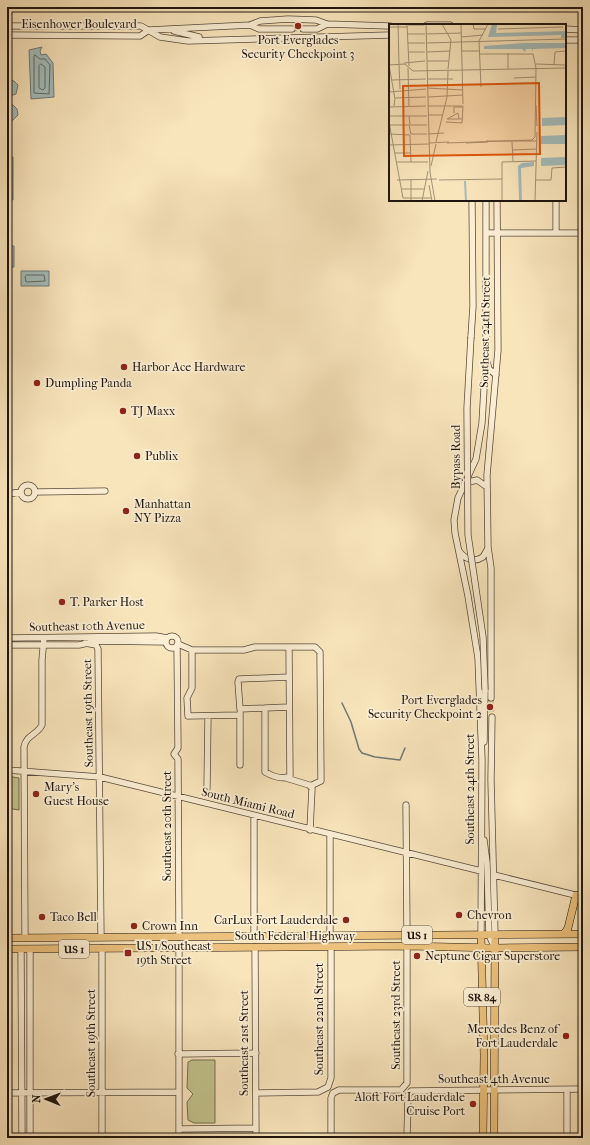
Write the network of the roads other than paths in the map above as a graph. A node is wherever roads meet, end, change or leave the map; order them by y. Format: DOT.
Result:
graph roads {
  1 [pos="327,24"];
  2 [pos="250,25"];
  3 [pos="7,26"];
  4 [pos="389,26"];
  5 [pos="292,29"];
  6 [pos="303,29"];
  7 [pos="566,29"];
  8 [pos="149,30"];
  9 [pos="172,30"];
  10 [pos="583,30"];
  11 [pos="7,35"];
  12 [pos="389,35"];
  13 [pos="215,40"];
  14 [pos="566,40"];
  15 [pos="583,40"];
  16 [pos="472,201"];
  17 [pos="486,201"];
  18 [pos="497,201"];
  19 [pos="556,201"];
  20 [pos="486,233"];
  21 [pos="497,233"];
  22 [pos="556,233"];
  23 [pos="583,234"];
  24 [pos="487,281"];
  25 [pos="498,282"];
  26 [pos="486,360"];
  27 [pos="496,375"];
  28 [pos="485,389"];
  29 [pos="494,403"];
  30 [pos="464,484"];
  31 [pos="487,487"];
  32 [pos="105,491"];
  33 [pos="21,492"];
  34 [pos="35,492"];
  35 [pos="7,494"];
  36 [pos="488,547"];
  37 [pos="458,549"];
  38 [pos="7,638"];
  39 [pos="44,638"];
  40 [pos="167,640"];
  41 [pos="85,643"];
  42 [pos="7,645"];
  43 [pos="43,645"];
  44 [pos="177,645"];
  45 [pos="289,648"];
  46 [pos="192,650"];
  47 [pos="289,677"];
  48 [pos="491,698"];
  49 [pos="289,707"];
  50 [pos="265,708"];
  51 [pos="240,709"];
  52 [pos="485,712"];
  53 [pos="240,715"];
  54 [pos="208,716"];
  55 [pos="492,717"];
  56 [pos="482,760"];
  57 [pos="240,765"];
  58 [pos="7,770"];
  59 [pos="24,771"];
  60 [pos="100,777"];
  61 [pos="286,778"];
  62 [pos="491,780"];
  63 [pos="310,786"];
  64 [pos="207,788"];
  65 [pos="178,796"];
  66 [pos="492,803"];
  67 [pos="406,805"];
  68 [pos="481,808"];
  69 [pos="254,816"];
  70 [pos="481,822"];
  71 [pos="310,830"];
  72 [pos="330,834"];
  73 [pos="406,854"];
  74 [pos="481,871"];
  75 [pos="494,875"];
  76 [pos="580,896"];
  77 [pos="564,934"];
  78 [pos="583,934"];
  79 [pos="407,935"];
  80 [pos="488,935"];
  81 [pos="179,936"];
  82 [pos="254,936"];
  83 [pos="330,936"];
  84 [pos="343,936"];
  85 [pos="101,937"];
  86 [pos="192,937"];
  87 [pos="7,938"];
  88 [pos="25,938"];
  89 [pos="39,938"];
  90 [pos="406,946"];
  91 [pos="255,947"];
  92 [pos="318,947"];
  93 [pos="331,947"];
  94 [pos="583,947"];
  95 [pos="102,948"];
  96 [pos="162,948"];
  97 [pos="179,948"];
  98 [pos="481,948"];
  99 [pos="496,948"];
  100 [pos="21,949"];
  101 [pos="30,949"];
  102 [pos="8,950"];
  103 [pos="256,1053"];
  104 [pos="178,1054"];
  105 [pos="583,1089"];
  106 [pos="483,1090"];
  107 [pos="494,1090"];
  108 [pos="567,1090"];
  109 [pos="103,1092"];
  110 [pos="178,1092"];
  111 [pos="7,1093"];
  112 [pos="22,1093"];
  113 [pos="30,1093"];
  114 [pos="256,1093"];
  115 [pos="256,1128"];
  116 [pos="179,1129"];
  117 [pos="22,1138"];
  118 [pos="30,1138"];
  119 [pos="102,1138"];
  120 [pos="179,1138"];
  121 [pos="256,1138"];
  122 [pos="331,1138"];
  123 [pos="407,1138"];
  124 [pos="483,1138"];
  125 [pos="494,1138"];
  126 [pos="567,1138"];
  1 -- 2 [label="street, Eisenhower Boulevard"];
  1 -- 4 [label="street, Eisenhower Boulevard"];
  1 -- 6 [label="street, Eisenhower Boulevard"];
  2 -- 5 [label="street, Eisenhower Boulevard"];
  2 -- 9 [label="street, Eisenhower Boulevard"];
  3 -- 8 [label="street, Eisenhower Boulevard"];
  7 -- 10 [label="street"];
  8 -- 9 [label="street, Eisenhower Boulevard"];
  8 -- 11 [label="street, Eisenhower Boulevard"];
  8 -- 13 [label="street"];
  9 -- 13 [label="street"];
  12 -- 13 [label="street"];
  14 -- 15 [label="street"];
  16 -- 52 [label="street, Bypass Road, bridge"];
  17 -- 20 [label="street, Southeast 24th Street"];
  18 -- 21 [label="street, Southeast 24th Street"];
  19 -- 22 [label="street"];
  20 -- 21 [label="street"];
  20 -- 24 [label="street, Southeast 24th Street"];
  21 -- 22 [label="street"];
  21 -- 25 [label="street, Southeast 24th Street"];
  22 -- 23 [label="street"];
  24 -- 25 [label="street"];
  24 -- 26 [label="street, Southeast 24th Street"];
  25 -- 27 [label="street, Southeast 24th Street"];
  26 -- 27 [label="street"];
  26 -- 28 [label="street, Southeast 24th Street"];
  27 -- 29 [label="street, Southeast 24th Street"];
  28 -- 29 [label="street"];
  28 -- 30 [label="street, Southeast 24th Street"];
  29 -- 31 [label="street, Southeast 24th Street"];
  30 -- 31 [label="street"];
  30 -- 37 [label="street, Southeast 24th Street"];
  31 -- 36 [label="street, Southeast 24th Street"];
  32 -- 34 [label="street"];
  33 -- 34 [label="street"];
  33 -- 34 [label="street"];
  33 -- 35 [label="street"];
  36 -- 37 [label="street"];
  36 -- 48 [label="street, Southeast 24th Street"];
  37 -- 56 [label="street, Southeast 24th Street"];
  38 -- 39 [label="street, Southeast 10th Avenue"];
  38 -- 42 [label="street"];
  39 -- 40 [label="street, Southeast 10th Avenue"];
  39 -- 43 [label="street"];
  40 -- 41 [label="street, Southeast 10th Avenue"];
  40 -- 44 [label="street, Southeast 10th Avenue"];
  40 -- 44 [label="street, Southeast 10th Avenue"];
  41 -- 43 [label="street, Southeast 10th Avenue"];
  41 -- 60 [label="street, Southeast 19th Street"];
  42 -- 43 [label="street, Southeast 10th Avenue"];
  43 -- 59 [label="street"];
  44 -- 46 [label="street, Southeast 10th Avenue"];
  44 -- 65 [label="street, Southeast 20th Street"];
  45 -- 46 [label="street, Southeast 10th Avenue"];
  45 -- 47 [label="street"];
  45 -- 63 [label="street, Southeast 10th Avenue"];
  46 -- 54 [label="street"];
  47 -- 49 [label="street"];
  47 -- 51 [label="street"];
  49 -- 50 [label="street"];
  49 -- 61 [label="street"];
  50 -- 51 [label="street"];
  50 -- 61 [label="street"];
  51 -- 53 [label="street"];
  52 -- 56 [label="street, Bypass Road"];
  52 -- 62 [label="street, Bypass Road"];
  53 -- 54 [label="street"];
  53 -- 57 [label="street"];
  54 -- 64 [label="street"];
  55 -- 62 [label="street, Southeast 24th Street"];
  56 -- 68 [label="street, Southeast 24th Street"];
  58 -- 59 [label="street, South Miami Road"];
  59 -- 60 [label="street, South Miami Road"];
  59 -- 88 [label="street"];
  60 -- 65 [label="street, South Miami Road"];
  60 -- 85 [label="street, Southeast 19th Street"];
  61 -- 63 [label="street"];
  62 -- 66 [label="street, Southeast 24th Street"];
  63 -- 71 [label="street"];
  65 -- 69 [label="street, South Miami Road"];
  65 -- 81 [label="street, Southeast 20th Street"];
  66 -- 68 [label="street"];
  66 -- 75 [label="street, Southeast 24th Street"];
  67 -- 73 [label="street"];
  68 -- 70 [label="street, Southeast 24th Street"];
  69 -- 71 [label="street, South Miami Road"];
  69 -- 82 [label="street"];
  70 -- 74 [label="street, Southeast 24th Street"];
  70 -- 80 [label="street"];
  71 -- 72 [label="street, South Miami Road"];
  72 -- 73 [label="street, South Miami Road"];
  72 -- 83 [label="street"];
  73 -- 74 [label="street, South Miami Road"];
  73 -- 79 [label="street"];
  74 -- 80 [label="street, Southeast 24th Street / SR 84"];
  75 -- 76 [label="street"];
  75 -- 80 [label="street, Southeast 24th Street / SR 84"];
  76 -- 77 [label="main road"];
  77 -- 78 [label="main road, South Federal Highway / US 1"];
  77 -- 80 [label="main road, South Federal Highway / US 1"];
  79 -- 80 [label="main road, South Federal Highway / US 1"];
  79 -- 84 [label="main road, South Federal Highway / US 1"];
  80 -- 98 [label="main road, SR 84"];
  80 -- 99 [label="main road, SR 84"];
  81 -- 85 [label="main road, South Federal Highway / US 1"];
  81 -- 86 [label="main road, South Federal Highway / US 1"];
  81 -- 96 [label="main road"];
  82 -- 83 [label="main road, South Federal Highway / US 1"];
  82 -- 86 [label="main road, South Federal Highway / US 1"];
  83 -- 84 [label="main road, South Federal Highway / US 1"];
  83 -- 92 [label="main road"];
  84 -- 93 [label="main road"];
  85 -- 89 [label="main road, South Federal Highway / US 1"];
  86 -- 97 [label="main road"];
  87 -- 88 [label="main road, South Federal Highway / US 1"];
  88 -- 89 [label="main road, South Federal Highway / US 1"];
  88 -- 102 [label="main road"];
  89 -- 100 [label="main road"];
  90 -- 93 [label="main road, South Federal Highway / US 1"];
  90 -- 98 [label="main road, South Federal Highway / US 1"];
  90 -- 122 [label="street, Southeast 23rd Street"];
  91 -- 92 [label="main road, South Federal Highway / US 1"];
  91 -- 97 [label="main road, South Federal Highway / US 1"];
  91 -- 103 [label="street, Southeast 21st Street"];
  92 -- 93 [label="main road, South Federal Highway / US 1"];
  93 -- 114 [label="street, Southeast 22nd Street"];
  94 -- 99 [label="main road, South Federal Highway / US 1"];
  95 -- 96 [label="main road, South Federal Highway / US 1"];
  95 -- 101 [label="main road, South Federal Highway / US 1"];
  95 -- 109 [label="street, Southeast 19th Street"];
  96 -- 97 [label="main road, South Federal Highway / US 1"];
  97 -- 104 [label="street"];
  98 -- 99 [label="main road, South Federal Highway / US 1"];
  98 -- 106 [label="main road, SR 84"];
  99 -- 107 [label="main road, SR 84"];
  100 -- 101 [label="main road, South Federal Highway / US 1"];
  100 -- 102 [label="main road, South Federal Highway / US 1"];
  100 -- 112 [label="street"];
  101 -- 113 [label="street"];
  103 -- 104 [label="street"];
  103 -- 114 [label="street, Southeast 21st Street"];
  104 -- 110 [label="street"];
  105 -- 108 [label="street, Southeast 4th Avenue"];
  106 -- 107 [label="street, Southeast 4th Avenue"];
  106 -- 123 [label="street, Southeast 4th Avenue"];
  106 -- 124 [label="main road, SR 84"];
  107 -- 108 [label="street, Southeast 4th Avenue"];
  107 -- 125 [label="main road, SR 84"];
  108 -- 126 [label="street"];
  109 -- 110 [label="street"];
  109 -- 113 [label="street"];
  109 -- 119 [label="street, Southeast 19th Street"];
  110 -- 116 [label="street"];
  111 -- 112 [label="street"];
  112 -- 113 [label="street"];
  112 -- 117 [label="street"];
  113 -- 118 [label="street"];
  114 -- 115 [label="street, Southeast 21st Street"];
  115 -- 116 [label="street"];
  115 -- 121 [label="street, Southeast 21st Street"];
  116 -- 120 [label="street"];
}
